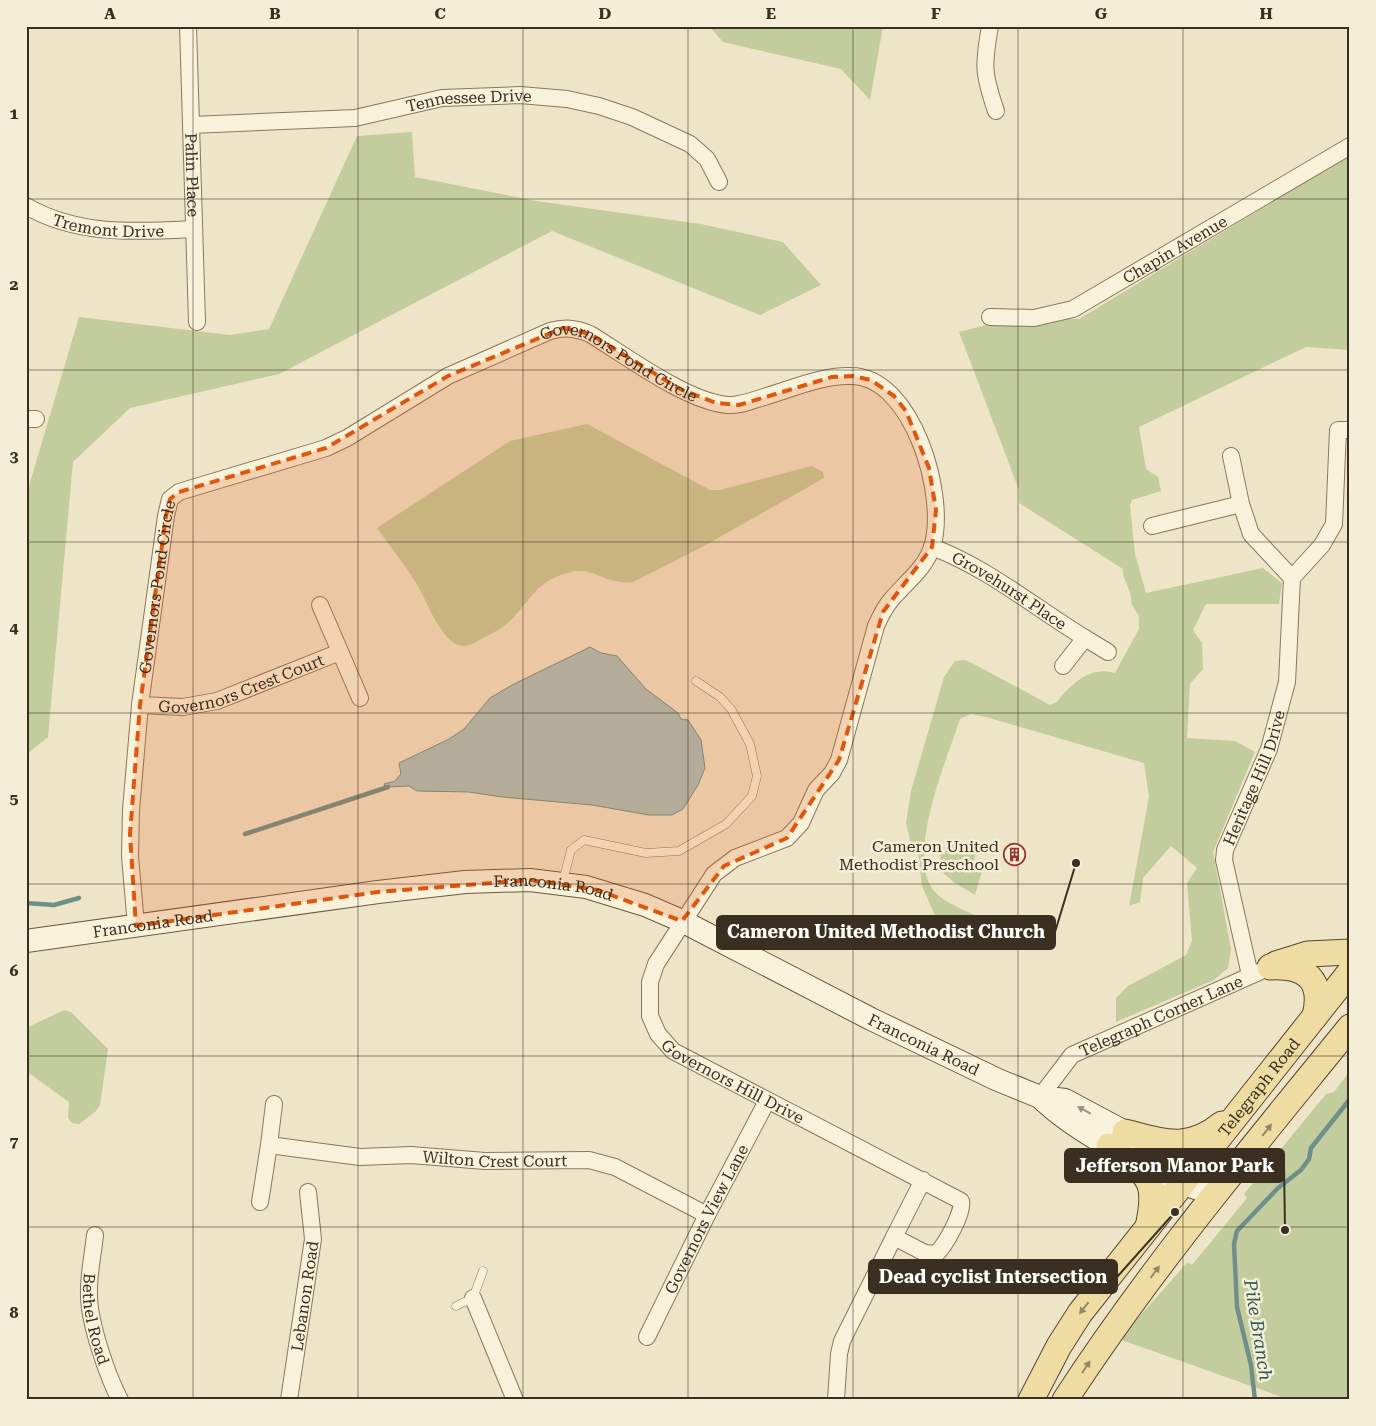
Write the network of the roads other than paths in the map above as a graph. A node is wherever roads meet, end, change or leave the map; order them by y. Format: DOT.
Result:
graph roads {
  1 [pos="188,26"];
  2 [pos="990,26"];
  3 [pos="996,111"];
  4 [pos="191,125"];
  5 [pos="1350,146"];
  6 [pos="719,182"];
  7 [pos="26,206"];
  8 [pos="194,229"];
  9 [pos="990,317"];
  10 [pos="197,322"];
  11 [pos="1350,430"];
  12 [pos="1232,456"];
  13 [pos="1241,504"];
  14 [pos="1152,526"];
  15 [pos="932,547"];
  16 [pos="1292,578"];
  17 [pos="320,605"];
  18 [pos="1085,638"];
  19 [pos="340,652"];
  20 [pos="1108,652"];
  21 [pos="1063,666"];
  22 [pos="696,681"];
  23 [pos="360,698"];
  24 [pos="140,706"];
  25 [pos="563,883"];
  26 [pos="682,921"];
  27 [pos="136,926"];
  28 [pos="26,941"];
  29 [pos="1350,952"];
  30 [pos="1260,971"];
  31 [pos="1350,972"];
  32 [pos="1315,1016"];
  33 [pos="1350,1027"];
  34 [pos="1269,1076"];
  35 [pos="1040,1098"];
  36 [pos="767,1102"];
  37 [pos="274,1104"];
  38 [pos="1117,1139"];
  39 [pos="269,1145"];
  40 [pos="1189,1176"];
  41 [pos="923,1180"];
  42 [pos="308,1192"];
  43 [pos="1215,1195"];
  44 [pos="260,1202"];
  45 [pos="707,1215"];
  46 [pos="1147,1229"];
  47 [pos="95,1235"];
  48 [pos="894,1236"];
  49 [pos="483,1271"];
  50 [pos="473,1298"];
  51 [pos="456,1306"];
  52 [pos="647,1337"];
  53 [pos="1037,1398"];
  54 [pos="120,1400"];
  55 [pos="289,1400"];
  56 [pos="516,1400"];
  57 [pos="836,1400"];
  58 [pos="1065,1400"];
  1 -- 4 [label="street, Palin Place"];
  2 -- 3 [label="street"];
  4 -- 6 [label="street, Tennessee Drive"];
  4 -- 8 [label="street, Palin Place"];
  5 -- 9 [label="street, Chapin Avenue"];
  7 -- 8 [label="street, Tremont Drive"];
  8 -- 10 [label="street, Palin Place"];
  11 -- 16 [label="street"];
  12 -- 13 [label="street"];
  13 -- 14 [label="street"];
  13 -- 16 [label="street"];
  15 -- 18 [label="street, Grovehurst Place"];
  15 -- 24 [label="street, Governors Pond Circle"];
  15 -- 26 [label="street, Governors Pond Circle"];
  16 -- 30 [label="street, Heritage Hill Drive"];
  17 -- 19 [label="street, Governors Crest Court"];
  18 -- 20 [label="street, Grovehurst Place"];
  18 -- 21 [label="street, Grovehurst Place"];
  19 -- 23 [label="street, Governors Crest Court"];
  19 -- 24 [label="street, Governors Crest Court"];
  22 -- 25 [label="lane"];
  24 -- 27 [label="street, Governors Pond Circle"];
  25 -- 26 [label="main road, Franconia Road"];
  25 -- 27 [label="main road, Franconia Road"];
  26 -- 35 [label="main road, Franconia Road"];
  26 -- 36 [label="street, Governors Hill Drive"];
  27 -- 28 [label="main road, Franconia Road"];
  29 -- 30 [label="main road"];
  30 -- 32 [label="main road"];
  30 -- 35 [label="street, Telegraph Corner Lane"];
  31 -- 32 [label="main road, Telegraph Road"];
  32 -- 34 [label="main road, Telegraph Road"];
  43 -- 33 [label="main road, Telegraph Road, one-way"];
  34 -- 38 [label="main road"];
  34 -- 40 [label="main road, Telegraph Road"];
  35 -- 38 [label="main road, Franconia Road"];
  36 -- 41 [label="street, Governors Hill Drive"];
  36 -- 45 [label="street, Governors View Lane"];
  37 -- 39 [label="street"];
  38 -- 40 [label="main road, Franconia Road"];
  38 -- 46 [label="main road"];
  39 -- 44 [label="street"];
  39 -- 45 [label="street, Wilton Crest Court"];
  40 -- 43 [label="main road, Franconia Road"];
  40 -- 46 [label="main road, Telegraph Road"];
  41 -- 48 [label="street"];
  41 -- 48 [label="street, Governors Hill Drive"];
  42 -- 55 [label="street, Lebanon Road"];
  58 -- 43 [label="main road, Telegraph Road, one-way"];
  45 -- 52 [label="street, Governors View Lane"];
  46 -- 53 [label="main road, Telegraph Road, one-way"];
  47 -- 54 [label="street, Bethel Road"];
  48 -- 57 [label="street"];
  49 -- 50 [label="lane"];
  50 -- 51 [label="lane"];
  50 -- 56 [label="street"];
}
